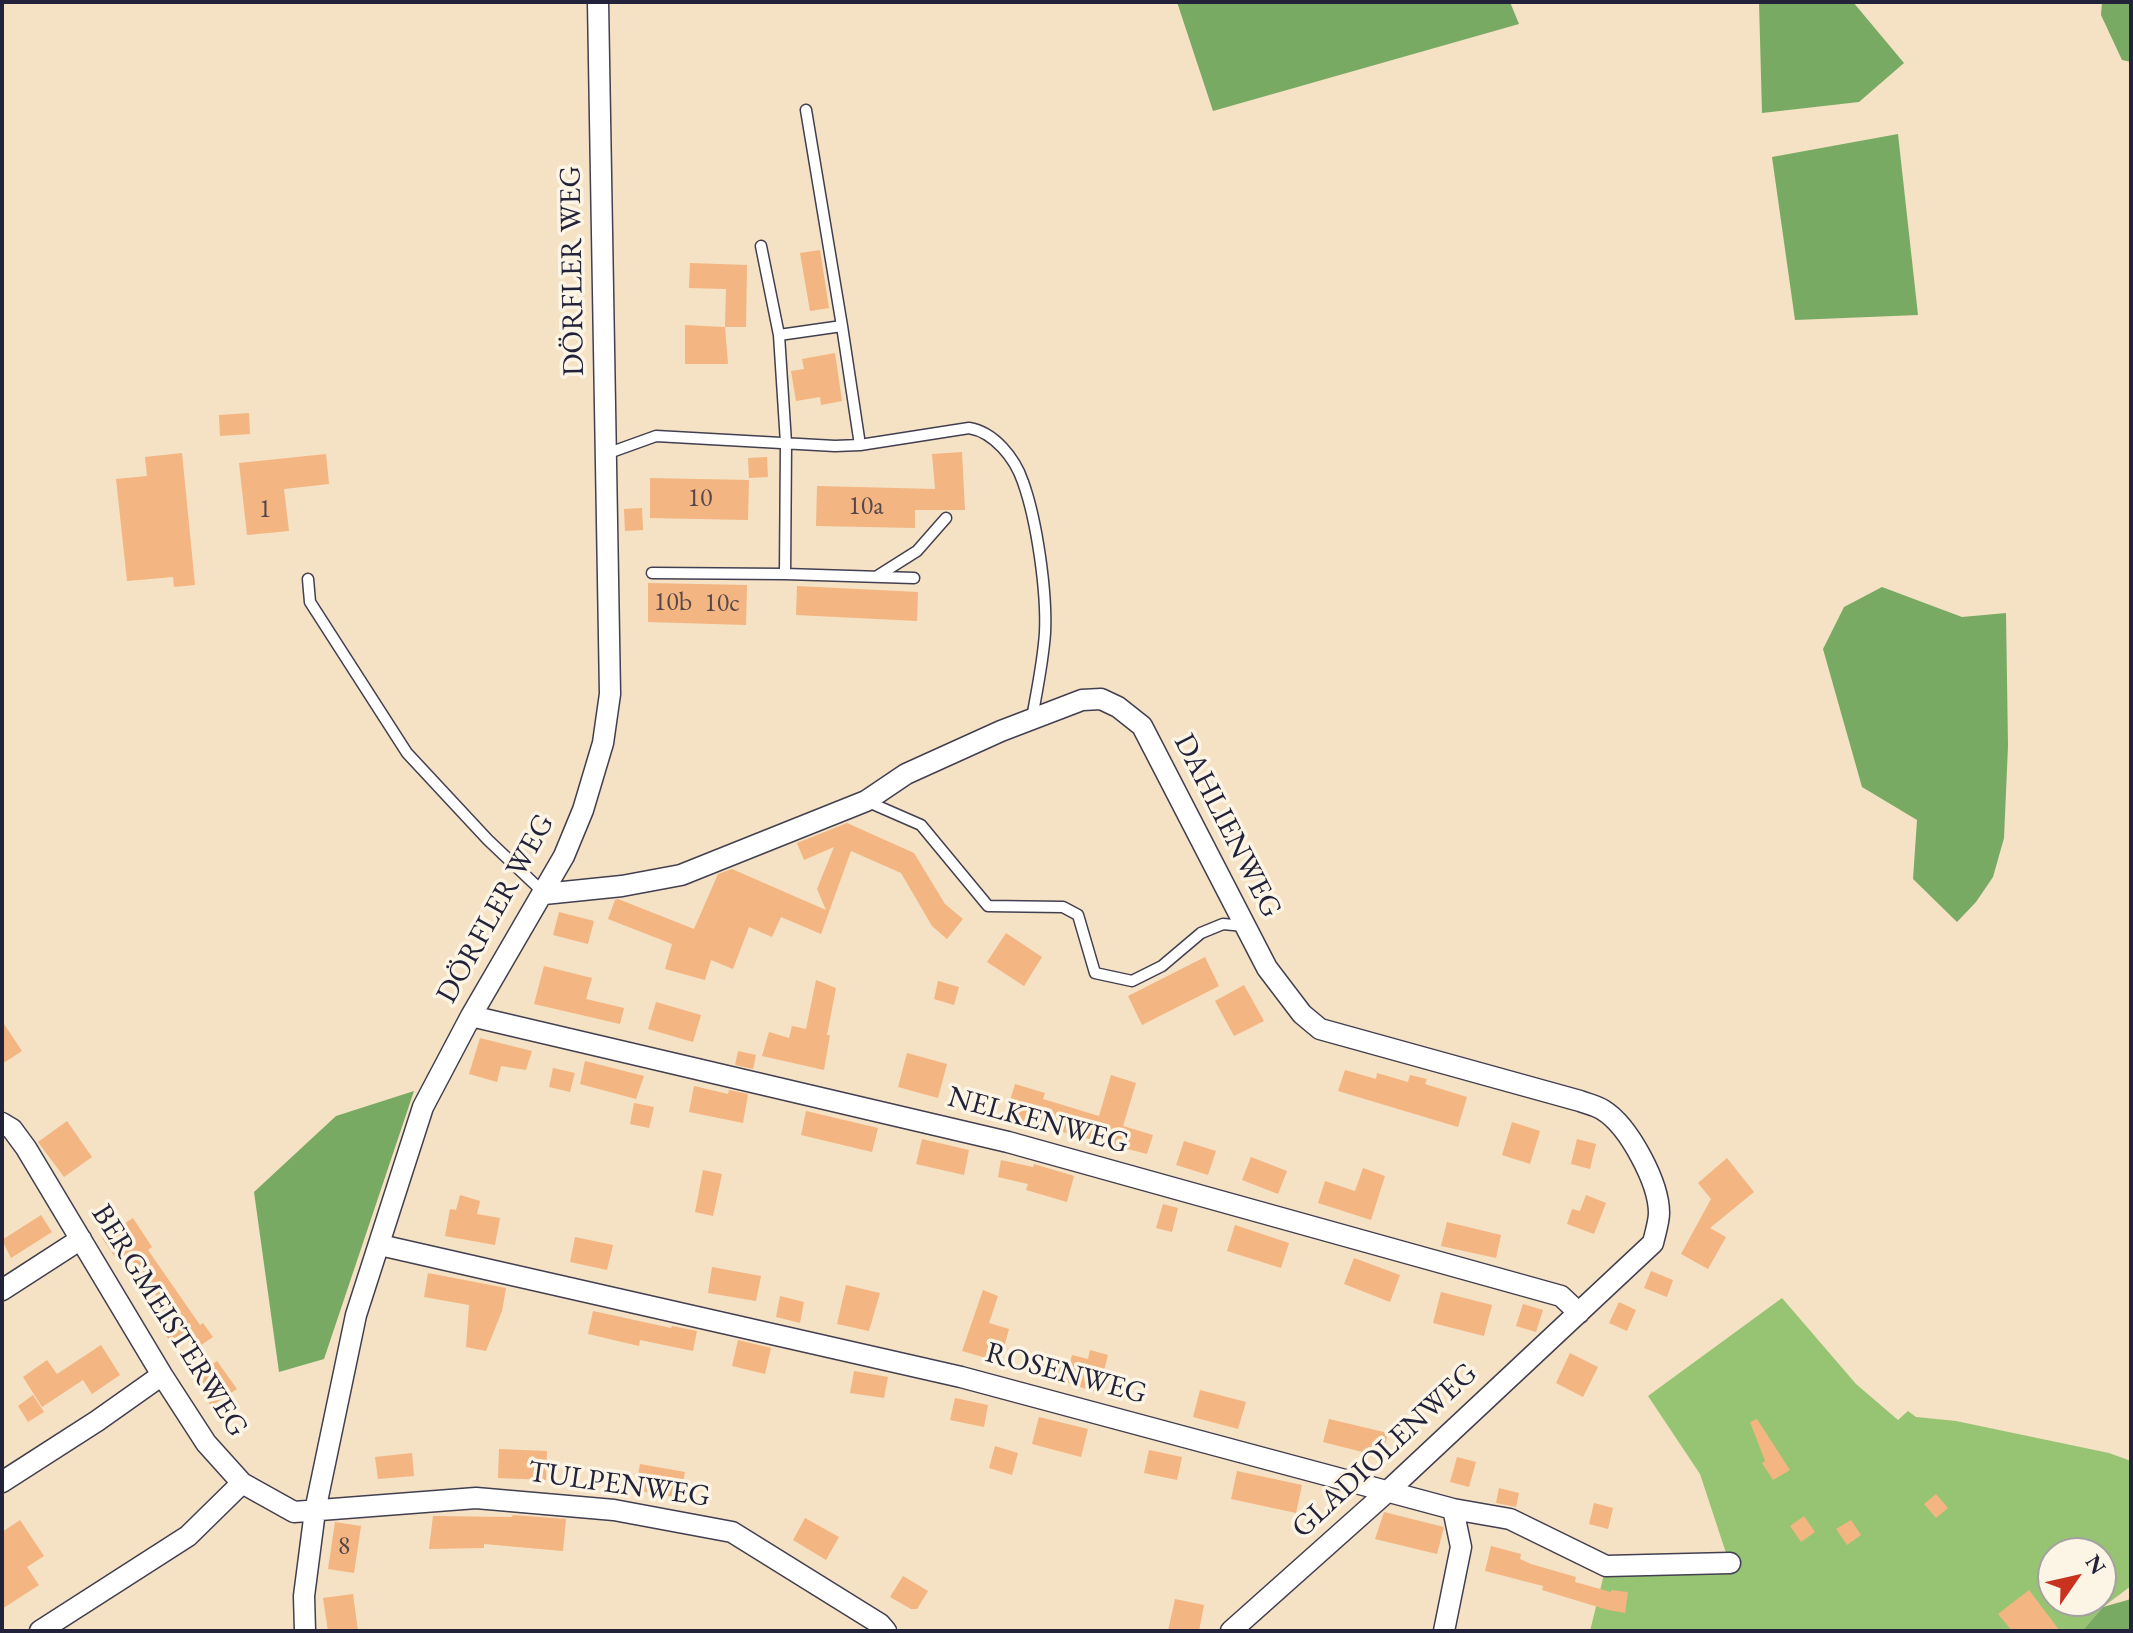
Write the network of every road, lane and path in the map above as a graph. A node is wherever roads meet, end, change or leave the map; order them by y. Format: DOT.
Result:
graph roads {
  1 [pos="598,2"];
  2 [pos="806,110"];
  3 [pos="761,246"];
  4 [pos="842,326"];
  5 [pos="779,335"];
  6 [pos="786,443"];
  7 [pos="860,445"];
  8 [pos="606,454"];
  9 [pos="946,518"];
  10 [pos="652,573"];
  11 [pos="785,574"];
  12 [pos="878,576"];
  13 [pos="914,578"];
  14 [pos="308,579"];
  15 [pos="1032,718"];
  16 [pos="866,801"];
  17 [pos="544,894"];
  18 [pos="1244,926"];
  19 [pos="471,1016"];
  20 [pos="2,1123"];
  21 [pos="81,1239"];
  22 [pos="380,1245"];
  23 [pos="2,1290"];
  24 [pos="1579,1313"];
  25 [pos="162,1375"];
  26 [pos="2,1482"];
  27 [pos="242,1483"];
  28 [pos="1388,1491"];
  29 [pos="1453,1509"];
  30 [pos="315,1511"];
  31 [pos="1730,1563"];
  32 [pos="40,1631"];
  33 [pos="305,1631"];
  34 [pos="886,1631"];
  35 [pos="1231,1631"];
  36 [pos="1444,1631"];
  1 -- 8 [label="street, DÖRFLER WEG"];
  2 -- 4 [label="lane"];
  3 -- 5 [label="lane"];
  4 -- 5 [label="lane"];
  4 -- 7 [label="lane"];
  5 -- 6 [label="lane"];
  6 -- 7 [label="lane"];
  6 -- 8 [label="lane"];
  6 -- 11 [label="lane"];
  7 -- 15 [label="lane"];
  8 -- 17 [label="street, DÖRFLER WEG"];
  9 -- 12 [label="lane"];
  10 -- 11 [label="lane"];
  11 -- 12 [label="lane"];
  12 -- 13 [label="lane"];
  14 -- 17 [label="lane"];
  15 -- 16 [label="street, DAHLIENWEG"];
  15 -- 18 [label="street, DAHLIENWEG"];
  16 -- 17 [label="street, DAHLIENWEG"];
  16 -- 18 [label="lane"];
  17 -- 19 [label="street, DÖRFLER WEG"];
  18 -- 24 [label="street, DAHLIENWEG"];
  19 -- 22 [label="street, DÖRFLER WEG"];
  19 -- 24 [label="street, NELKENWEG"];
  20 -- 21 [label="street, BERGMEISTERWEG"];
  21 -- 23 [label="street"];
  21 -- 25 [label="street, BERGMEISTERWEG"];
  22 -- 28 [label="street, ROSENWEG"];
  22 -- 30 [label="street, DÖRFLER WEG"];
  24 -- 28 [label="street, GLADIOLENWEG"];
  25 -- 26 [label="street"];
  25 -- 27 [label="street, BERGMEISTERWEG"];
  27 -- 30 [label="street, BERGMEISTERWEG"];
  27 -- 32 [label="street"];
  28 -- 29 [label="street, ROSENWEG"];
  28 -- 35 [label="street, GLADIOLENWEG"];
  29 -- 31 [label="street, ROSENWEG"];
  29 -- 36 [label="street"];
  30 -- 33 [label="street, DÖRFLER WEG"];
  30 -- 34 [label="street, TULPENWEG"];
}
